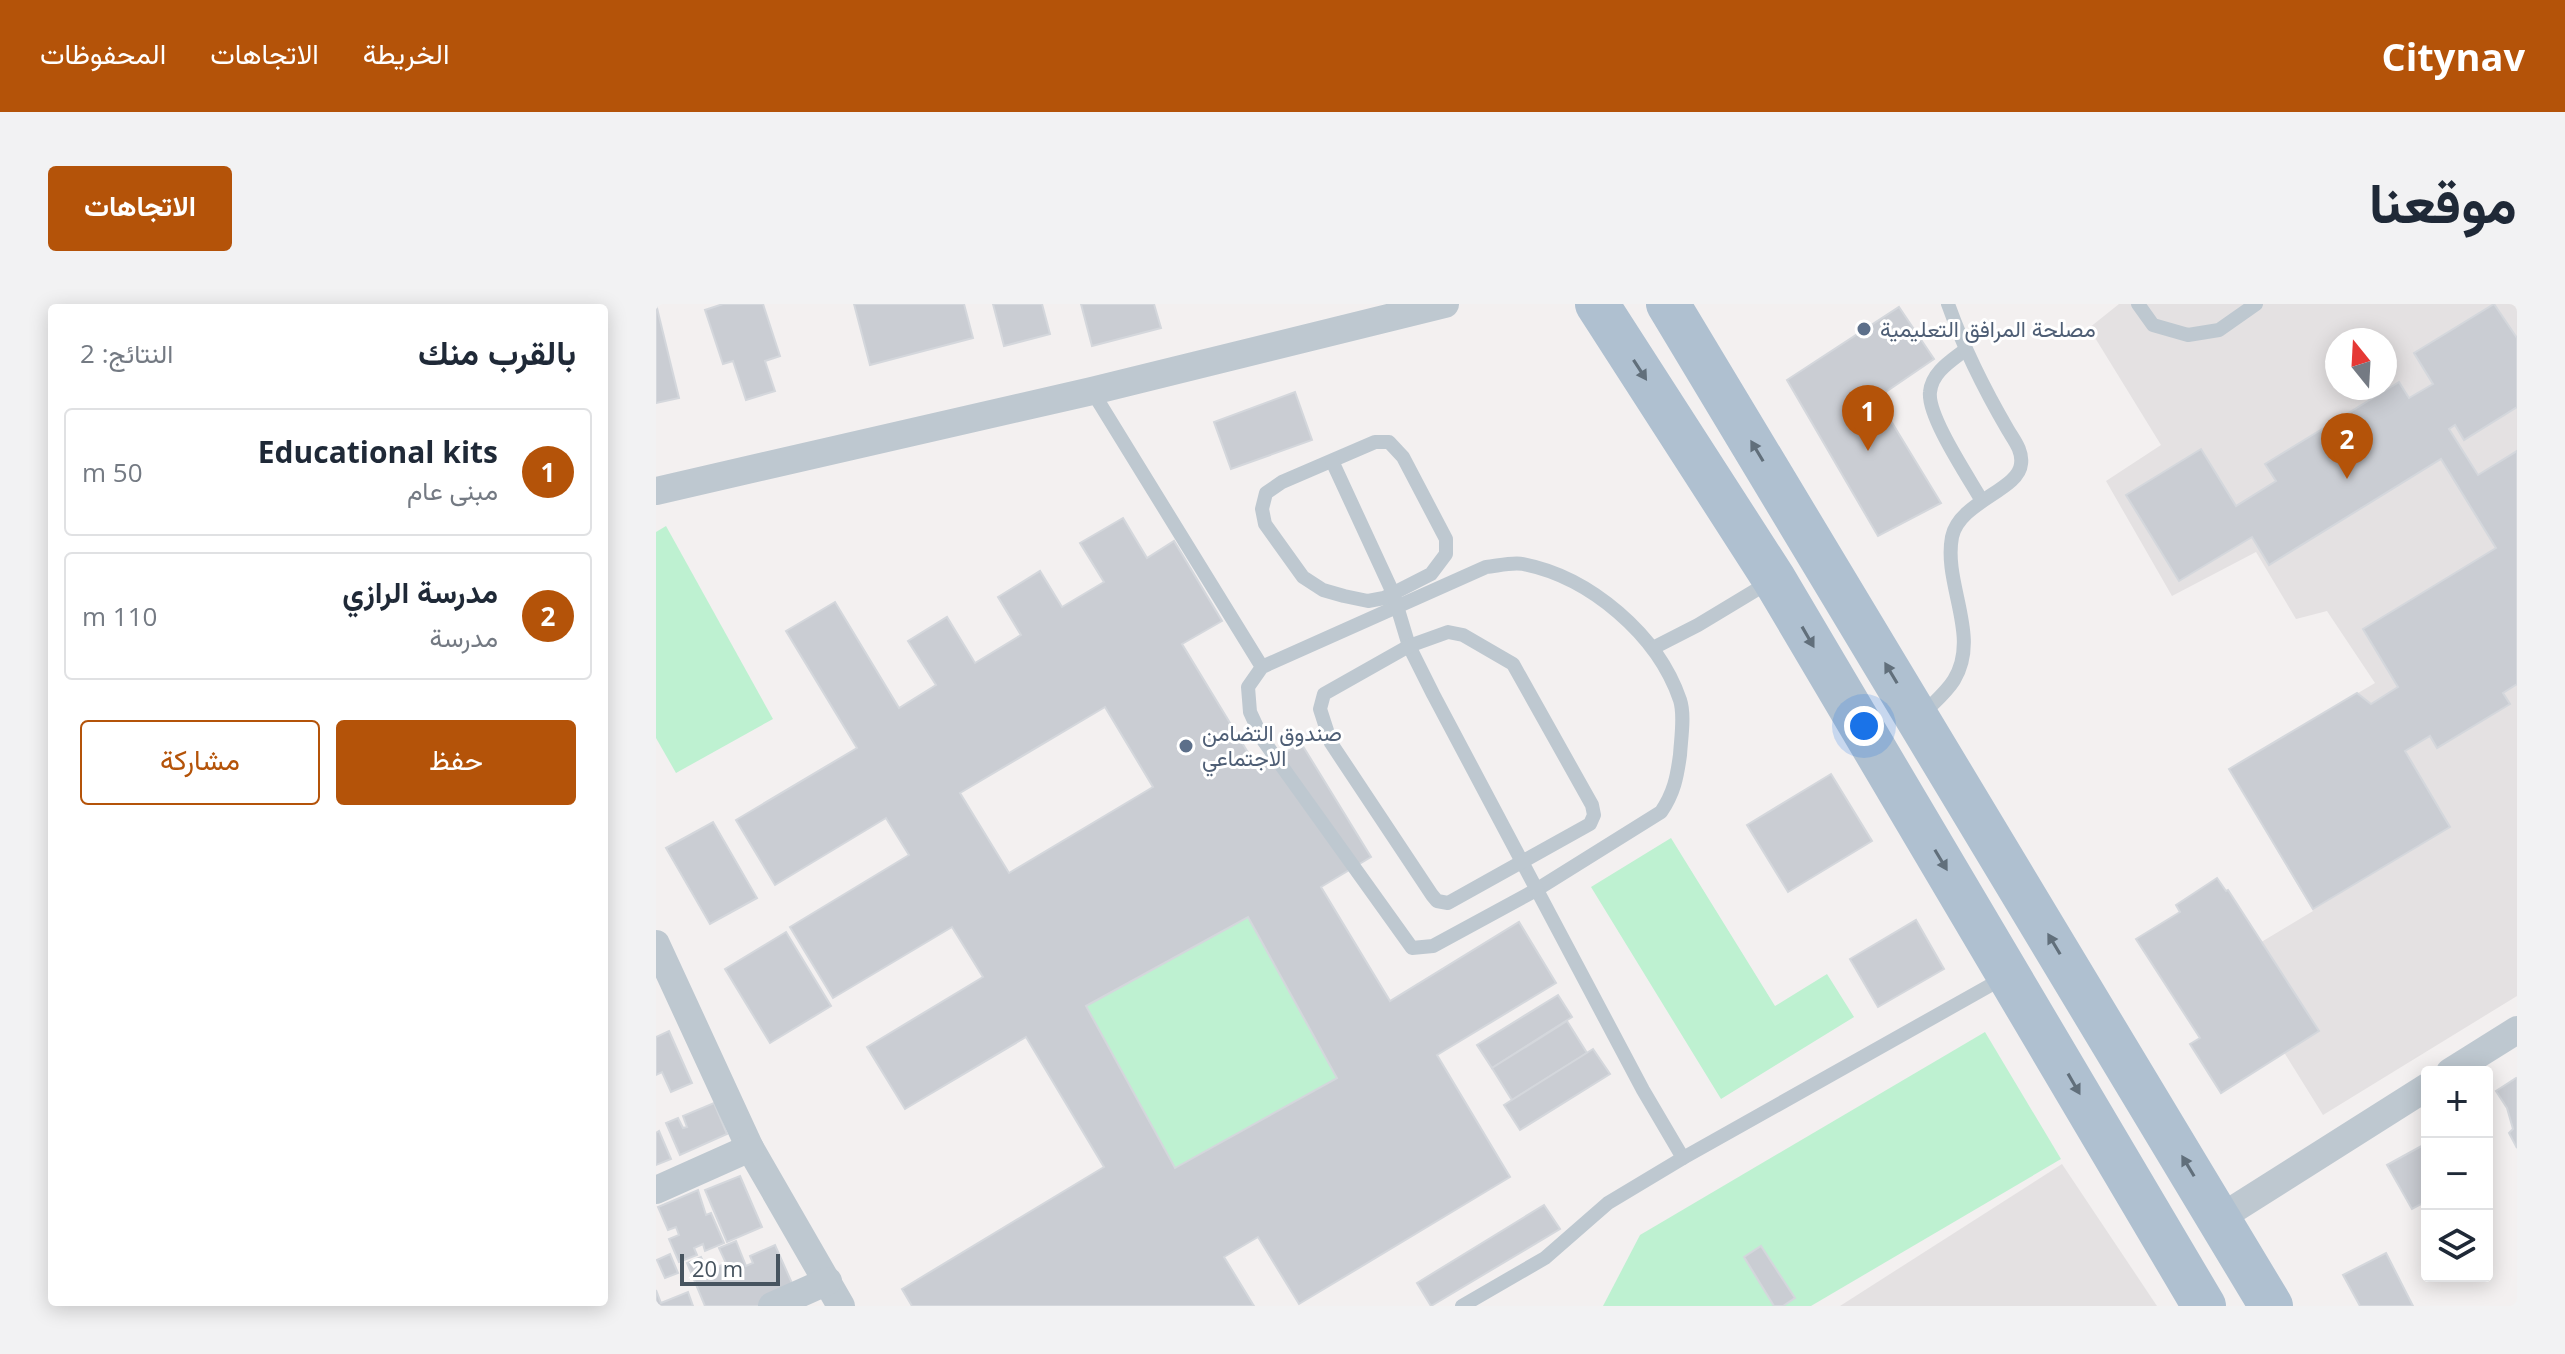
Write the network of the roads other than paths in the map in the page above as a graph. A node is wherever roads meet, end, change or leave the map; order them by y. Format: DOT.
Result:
graph roads {
  1 [pos="1445,304"];
  2 [pos="1597,304"];
  3 [pos="1948,304"];
  4 [pos="2138,304"];
  5 [pos="2256,304"];
  6 [pos="1678,309"];
  7 [pos="1965,350"];
  8 [pos="1092,391"];
  9 [pos="1332,461"];
  10 [pos="656,491"];
  11 [pos="1982,501"];
  12 [pos="1774,579"];
  13 [pos="1396,600"];
  14 [pos="1409,646"];
  15 [pos="1653,648"];
  16 [pos="1262,667"];
  17 [pos="1918,719"];
  18 [pos="1522,863"];
  19 [pos="1536,890"];
  20 [pos="656,944"];
  21 [pos="2010,974"];
  22 [pos="668,1002"];
  23 [pos="2517,1030"];
  24 [pos="2460,1066"];
  25 [pos="2421,1091"];
  26 [pos="750,1148"];
  27 [pos="1683,1158"];
  28 [pos="656,1190"];
  29 [pos="2220,1218"];
  30 [pos="828,1281"];
  31 [pos="772,1306"];
  32 [pos="841,1306"];
  33 [pos="1462,1306"];
  34 [pos="2204,1306"];
  35 [pos="2271,1306"];
  1 -- 8 [label="street"];
  2 -- 12 [label="main road, one-way"];
  3 -- 7 [label="lane"];
  4 -- 5 [label="lane"];
  17 -- 6 [label="main road, one-way"];
  7 -- 11 [label="lane"];
  7 -- 11 [label="lane"];
  8 -- 10 [label="street"];
  8 -- 16 [label="lane"];
  9 -- 13 [label="lane"];
  9 -- 13 [label="lane"];
  9 -- 13 [label="lane"];
  11 -- 17 [label="lane"];
  12 -- 15 [label="lane"];
  12 -- 21 [label="main road, one-way"];
  13 -- 14 [label="lane"];
  13 -- 15 [label="lane"];
  13 -- 16 [label="lane"];
  14 -- 18 [label="lane"];
  14 -- 18 [label="lane"];
  14 -- 18 [label="lane"];
  15 -- 19 [label="lane"];
  16 -- 19 [label="lane"];
  29 -- 17 [label="main road, one-way"];
  18 -- 19 [label="lane"];
  19 -- 27 [label="lane"];
  20 -- 22 [label="street"];
  21 -- 27 [label="lane"];
  21 -- 34 [label="main road, one-way"];
  22 -- 26 [label="street"];
  23 -- 24 [label="street"];
  25 -- 29 [label="street"];
  26 -- 28 [label="street"];
  26 -- 30 [label="street"];
  27 -- 33 [label="lane"];
  29 -- 35 [label="main road"];
  30 -- 31 [label="street"];
  30 -- 32 [label="street"];
}
